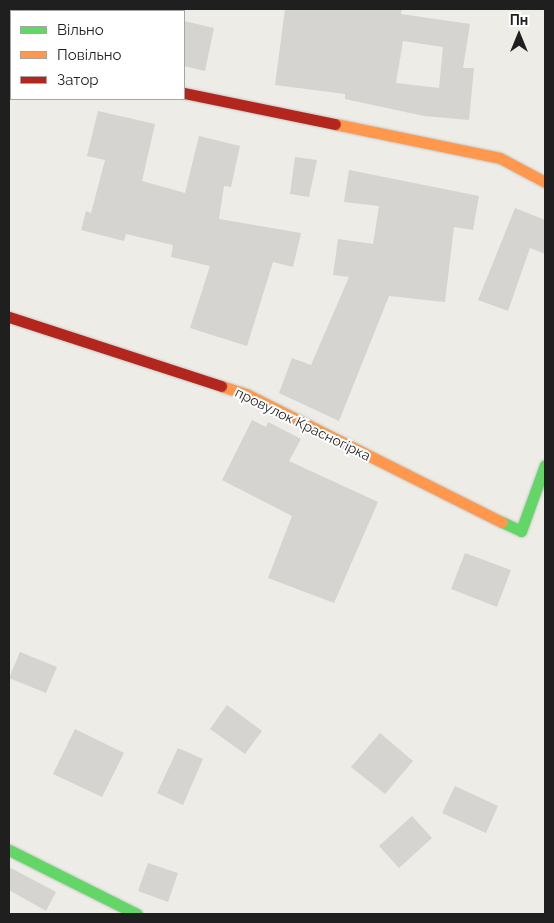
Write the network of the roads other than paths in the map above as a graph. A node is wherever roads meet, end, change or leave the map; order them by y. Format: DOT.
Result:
graph roads {
  1 [pos="185,93"];
  2 [pos="545,182"];
  3 [pos="9,317"];
  4 [pos="545,465"];
  5 [pos="9,850"];
  6 [pos="136,914"];
  1 -- 2 [label="street"];
  3 -- 4 [label="street, провулок Красногірка"];
  5 -- 6 [label="street"];
}
